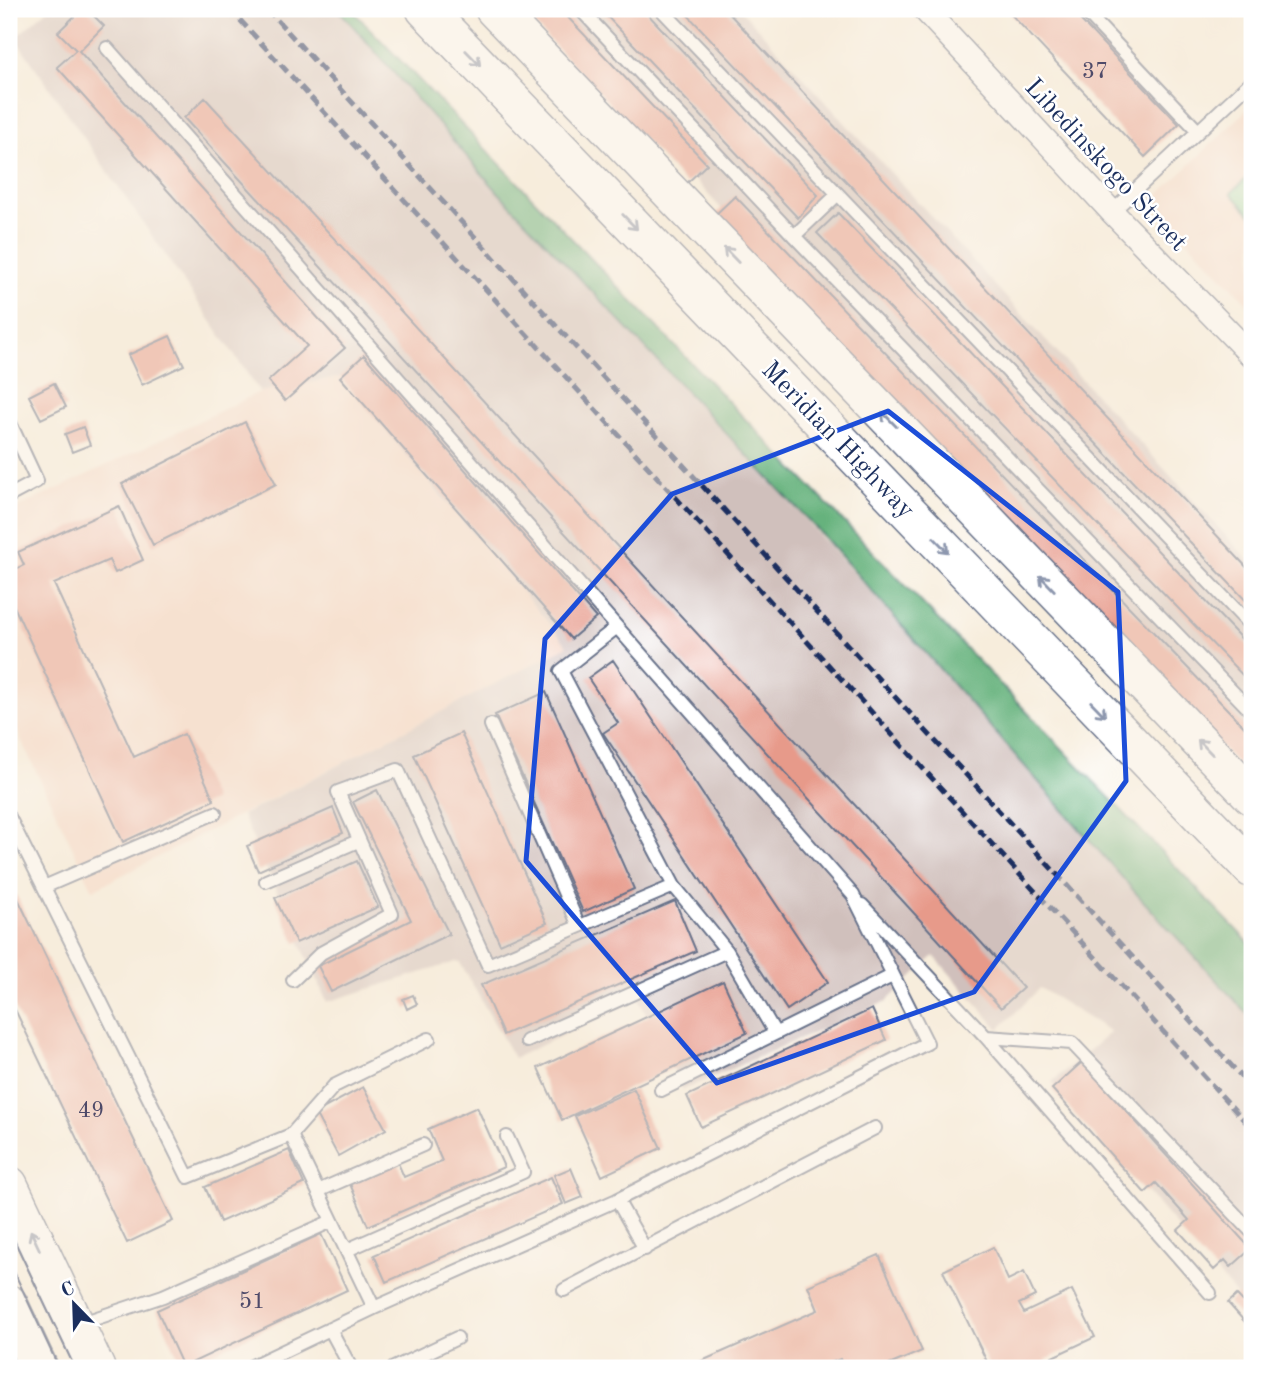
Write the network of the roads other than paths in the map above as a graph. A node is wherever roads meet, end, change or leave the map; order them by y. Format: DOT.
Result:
graph roads {
  1 [pos="425,9"];
  2 [pos="494,9"];
  3 [pos="580,9"];
  4 [pos="661,9"];
  5 [pos="924,9"];
  6 [pos="1083,9"];
  7 [pos="107,48"];
  8 [pos="1252,81"];
  9 [pos="1198,131"];
  10 [pos="838,194"];
  11 [pos="1112,212"];
  12 [pos="794,236"];
  13 [pos="1252,356"];
  14 [pos="9,421"];
  15 [pos="9,496"];
  16 [pos="617,627"];
  17 [pos="1252,627"];
  18 [pos="1252,712"];
  19 [pos="491,725"];
  20 [pos="1252,796"];
  21 [pos="215,813"];
  22 [pos="9,817"];
  23 [pos="358,841"];
  24 [pos="1252,869"];
  25 [pos="266,881"];
  26 [pos="674,886"];
  27 [pos="44,887"];
  28 [pos="853,895"];
  29 [pos="579,926"];
  30 [pos="727,951"];
  31 [pos="892,976"];
  32 [pos="293,981"];
  33 [pos="775,1033"];
  34 [pos="986,1037"];
  35 [pos="429,1039"];
  36 [pos="527,1041"];
  37 [pos="661,1090"];
  38 [pos="875,1128"];
  39 [pos="291,1135"];
  40 [pos="507,1137"];
  41 [pos="423,1145"];
  42 [pos="9,1185"];
  43 [pos="318,1191"];
  44 [pos="618,1200"];
  45 [pos="332,1221"];
  46 [pos="1252,1232"];
  47 [pos="645,1249"];
  48 [pos="347,1251"];
  49 [pos="565,1290"];
  50 [pos="1210,1293"];
  51 [pos="9,1304"];
  52 [pos="374,1308"];
  53 [pos="75,1325"];
  54 [pos="330,1329"];
  55 [pos="457,1338"];
  56 [pos="39,1368"];
  57 [pos="96,1368"];
  58 [pos="248,1368"];
  59 [pos="351,1368"];
  60 [pos="394,1368"];
  1 -- 24 [label="main road, Meridian Highway, one-way"];
  20 -- 2 [label="main road, Meridian Highway, one-way"];
  3 -- 12 [label="lane"];
  4 -- 10 [label="lane"];
  5 -- 11 [label="street, Libedinskogo Street"];
  6 -- 9 [label="lane"];
  7 -- 16 [label="lane"];
  8 -- 9 [label="lane"];
  9 -- 11 [label="lane"];
  10 -- 12 [label="lane"];
  10 -- 17 [label="lane"];
  11 -- 13 [label="street, Libedinskogo Street"];
  12 -- 18 [label="lane"];
  14 -- 15 [label="lane"];
  16 -- 26 [label="lane"];
  16 -- 28 [label="lane"];
  19 -- 29 [label="lane"];
  21 -- 27 [label="lane"];
  22 -- 27 [label="lane"];
  23 -- 25 [label="lane"];
  23 -- 29 [label="lane"];
  23 -- 32 [label="lane"];
  26 -- 29 [label="lane"];
  26 -- 30 [label="lane"];
  27 -- 39 [label="lane"];
  28 -- 31 [label="lane"];
  28 -- 34 [label="lane"];
  30 -- 33 [label="lane"];
  30 -- 36 [label="lane"];
  31 -- 33 [label="lane"];
  31 -- 44 [label="lane"];
  33 -- 37 [label="lane"];
  34 -- 46 [label="lane"];
  34 -- 50 [label="lane"];
  35 -- 39 [label="lane"];
  38 -- 47 [label="lane"];
  39 -- 43 [label="lane"];
  40 -- 48 [label="lane"];
  41 -- 43 [label="lane"];
  53 -- 42 [label="main road, one-way"];
  43 -- 45 [label="lane"];
  44 -- 47 [label="lane"];
  44 -- 52 [label="lane"];
  45 -- 48 [label="lane"];
  45 -- 53 [label="lane"];
  47 -- 49 [label="lane"];
  48 -- 52 [label="lane"];
  51 -- 56 [label="main road"];
  52 -- 54 [label="lane"];
  53 -- 57 [label="main road"];
  54 -- 58 [label="lane"];
  54 -- 59 [label="lane"];
  55 -- 60 [label="lane"];
}
